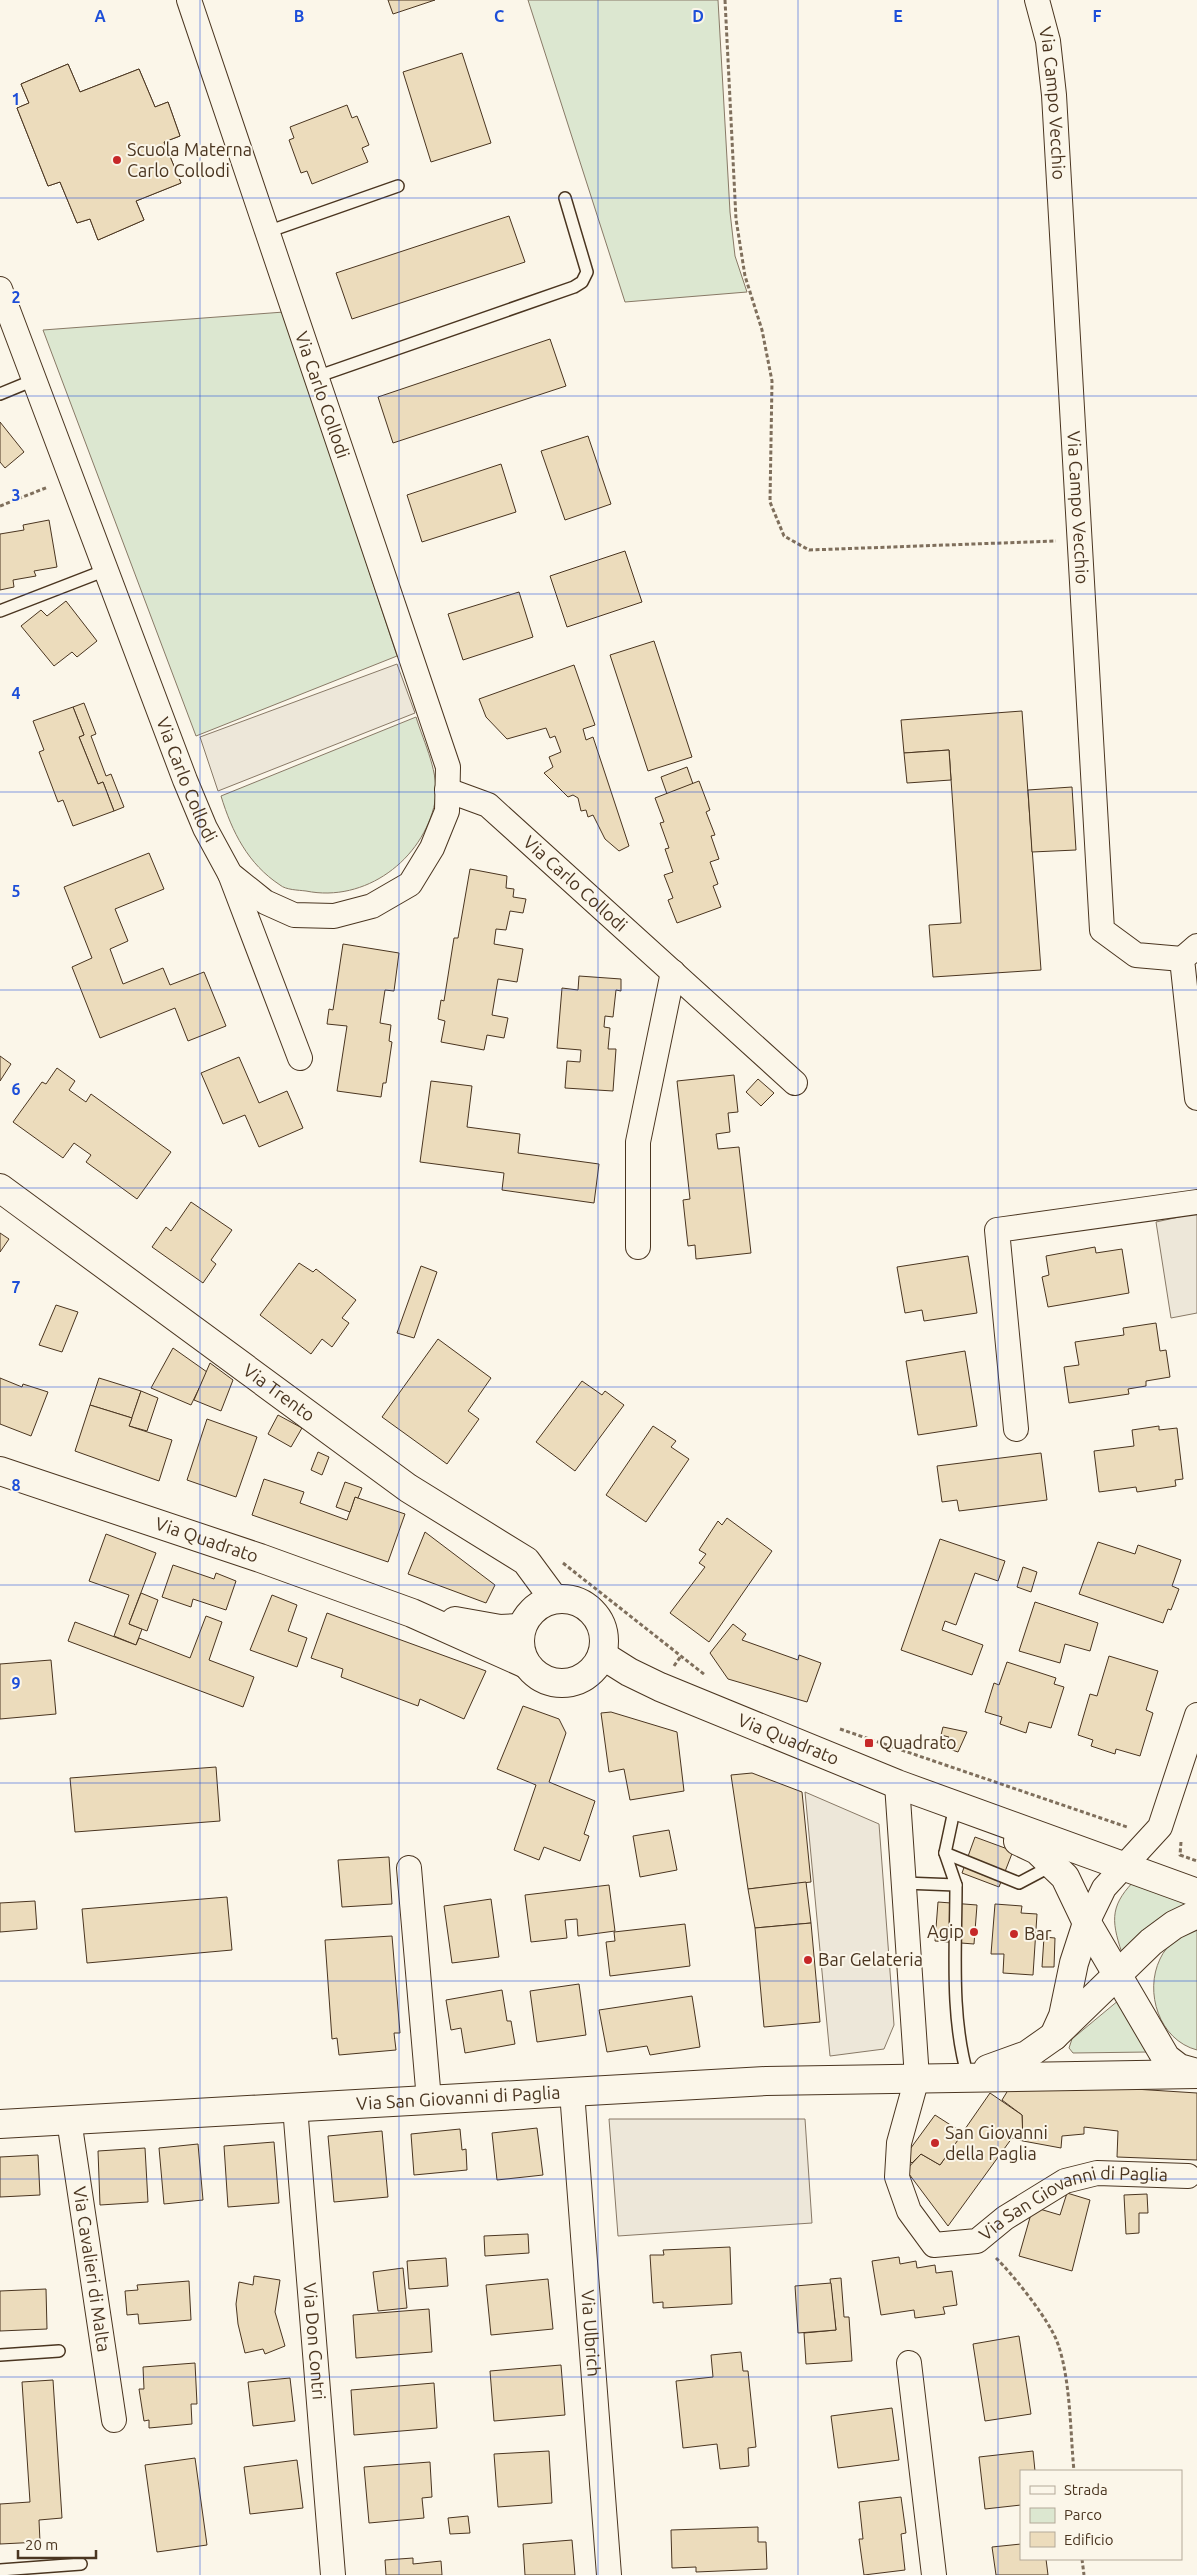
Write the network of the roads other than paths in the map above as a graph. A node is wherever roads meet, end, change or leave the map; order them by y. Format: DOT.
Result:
graph roads {
  1 [pos="189,0"];
  2 [pos="1037,0"];
  3 [pos="398,186"];
  4 [pos="565,198"];
  5 [pos="267,232"];
  6 [pos="0,289"];
  7 [pos="316,378"];
  8 [pos="34,380"];
  9 [pos="0,394"];
  10 [pos="106,570"];
  11 [pos="0,611"];
  12 [pos="447,790"];
  13 [pos="230,874"];
  14 [pos="1189,952"];
  15 [pos="673,972"];
  16 [pos="300,1058"];
  17 [pos="795,1083"];
  18 [pos="1197,1098"];
  19 [pos="0,1188"];
  20 [pos="1197,1202"];
  21 [pos="638,1248"];
  22 [pos="1016,1429"];
  23 [pos="0,1470"];
  24 [pos="554,1599"];
  25 [pos="412,1613"];
  26 [pos="521,1628"];
  27 [pos="602,1655"];
  28 [pos="526,1664"];
  29 [pos="1197,1714"];
  30 [pos="896,1784"];
  31 [pos="967,1811"];
  32 [pos="945,1853"];
  33 [pos="1053,1864"];
  34 [pos="1122,1867"];
  35 [pos="409,1868"];
  36 [pos="904,1883"];
  37 [pos="956,1885"];
  38 [pos="1197,1893"];
  39 [pos="1197,1914"];
  40 [pos="1087,1923"];
  41 [pos="1117,1976"];
  42 [pos="1054,2036"];
  43 [pos="1197,2073"];
  44 [pos="968,2077"];
  45 [pos="917,2078"];
  46 [pos="572,2092"];
  47 [pos="429,2100"];
  48 [pos="296,2107"];
  49 [pos="69,2120"];
  50 [pos="0,2124"];
  51 [pos="1188,2176"];
  52 [pos="59,2351"];
  53 [pos="0,2355"];
  54 [pos="909,2363"];
  55 [pos="114,2420"];
  56 [pos="81,2564"];
  57 [pos="0,2570"];
  58 [pos="333,2575"];
  59 [pos="610,2575"];
  60 [pos="934,2575"];
  1 -- 5 [label="street, Via Carlo Collodi"];
  2 -- 14 [label="street, Via Campo Vecchio"];
  3 -- 5 [label="lane"];
  4 -- 7 [label="lane"];
  5 -- 7 [label="street, Via Carlo Collodi"];
  6 -- 8 [label="street, Via Carlo Collodi"];
  7 -- 12 [label="street, Via Carlo Collodi"];
  8 -- 9 [label="lane"];
  8 -- 10 [label="street, Via Carlo Collodi"];
  10 -- 11 [label="lane"];
  10 -- 13 [label="street, Via Carlo Collodi"];
  12 -- 13 [label="street, Via Carlo Collodi"];
  12 -- 15 [label="street, Via Carlo Collodi"];
  13 -- 16 [label="street, Via Carlo Collodi"];
  14 -- 18 [label="street"];
  15 -- 17 [label="street, Via Carlo Collodi"];
  15 -- 21 [label="street"];
  19 -- 24 [label="street, Via Trento"];
  20 -- 22 [label="street"];
  23 -- 25 [label="street, Via Quadrato"];
  24 -- 26 [label="street"];
  24 -- 27 [label="street"];
  25 -- 26 [label="street, Via Quadrato"];
  25 -- 28 [label="street, Via Quadrato"];
  26 -- 28 [label="street"];
  27 -- 28 [label="street, Via Quadrato"];
  27 -- 30 [label="street, Via Quadrato"];
  29 -- 34 [label="street"];
  30 -- 31 [label="street, Via Quadrato"];
  30 -- 36 [label="street"];
  31 -- 32 [label="lane"];
  31 -- 33 [label="street"];
  31 -- 34 [label="street, Via Quadrato"];
  32 -- 33 [label="lane"];
  32 -- 37 [label="lane"];
  33 -- 40 [label="street"];
  34 -- 38 [label="street, Via Quadrato"];
  34 -- 40 [label="street"];
  35 -- 47 [label="street"];
  36 -- 37 [label="lane"];
  36 -- 45 [label="street"];
  37 -- 44 [label="lane"];
  39 -- 41 [label="street"];
  40 -- 41 [label="street"];
  40 -- 42 [label="street"];
  41 -- 42 [label="street"];
  41 -- 43 [label="street"];
  42 -- 44 [label="street"];
  43 -- 44 [label="street, Via San Giovanni di Paglia"];
  44 -- 45 [label="street, Via San Giovanni di Paglia"];
  45 -- 46 [label="street, Via San Giovanni di Paglia"];
  45 -- 51 [label="street, Via San Giovanni di Paglia"];
  46 -- 47 [label="street, Via San Giovanni di Paglia"];
  46 -- 59 [label="street, Via Ulbrich"];
  47 -- 48 [label="street, Via San Giovanni di Paglia"];
  48 -- 49 [label="street, Via San Giovanni di Paglia"];
  48 -- 58 [label="street, Via Don Contri"];
  49 -- 50 [label="street, Via San Giovanni di Paglia"];
  49 -- 55 [label="street, Via Cavalieri di Malta"];
  52 -- 53 [label="lane"];
  54 -- 60 [label="street"];
  56 -- 57 [label="lane"];
}
